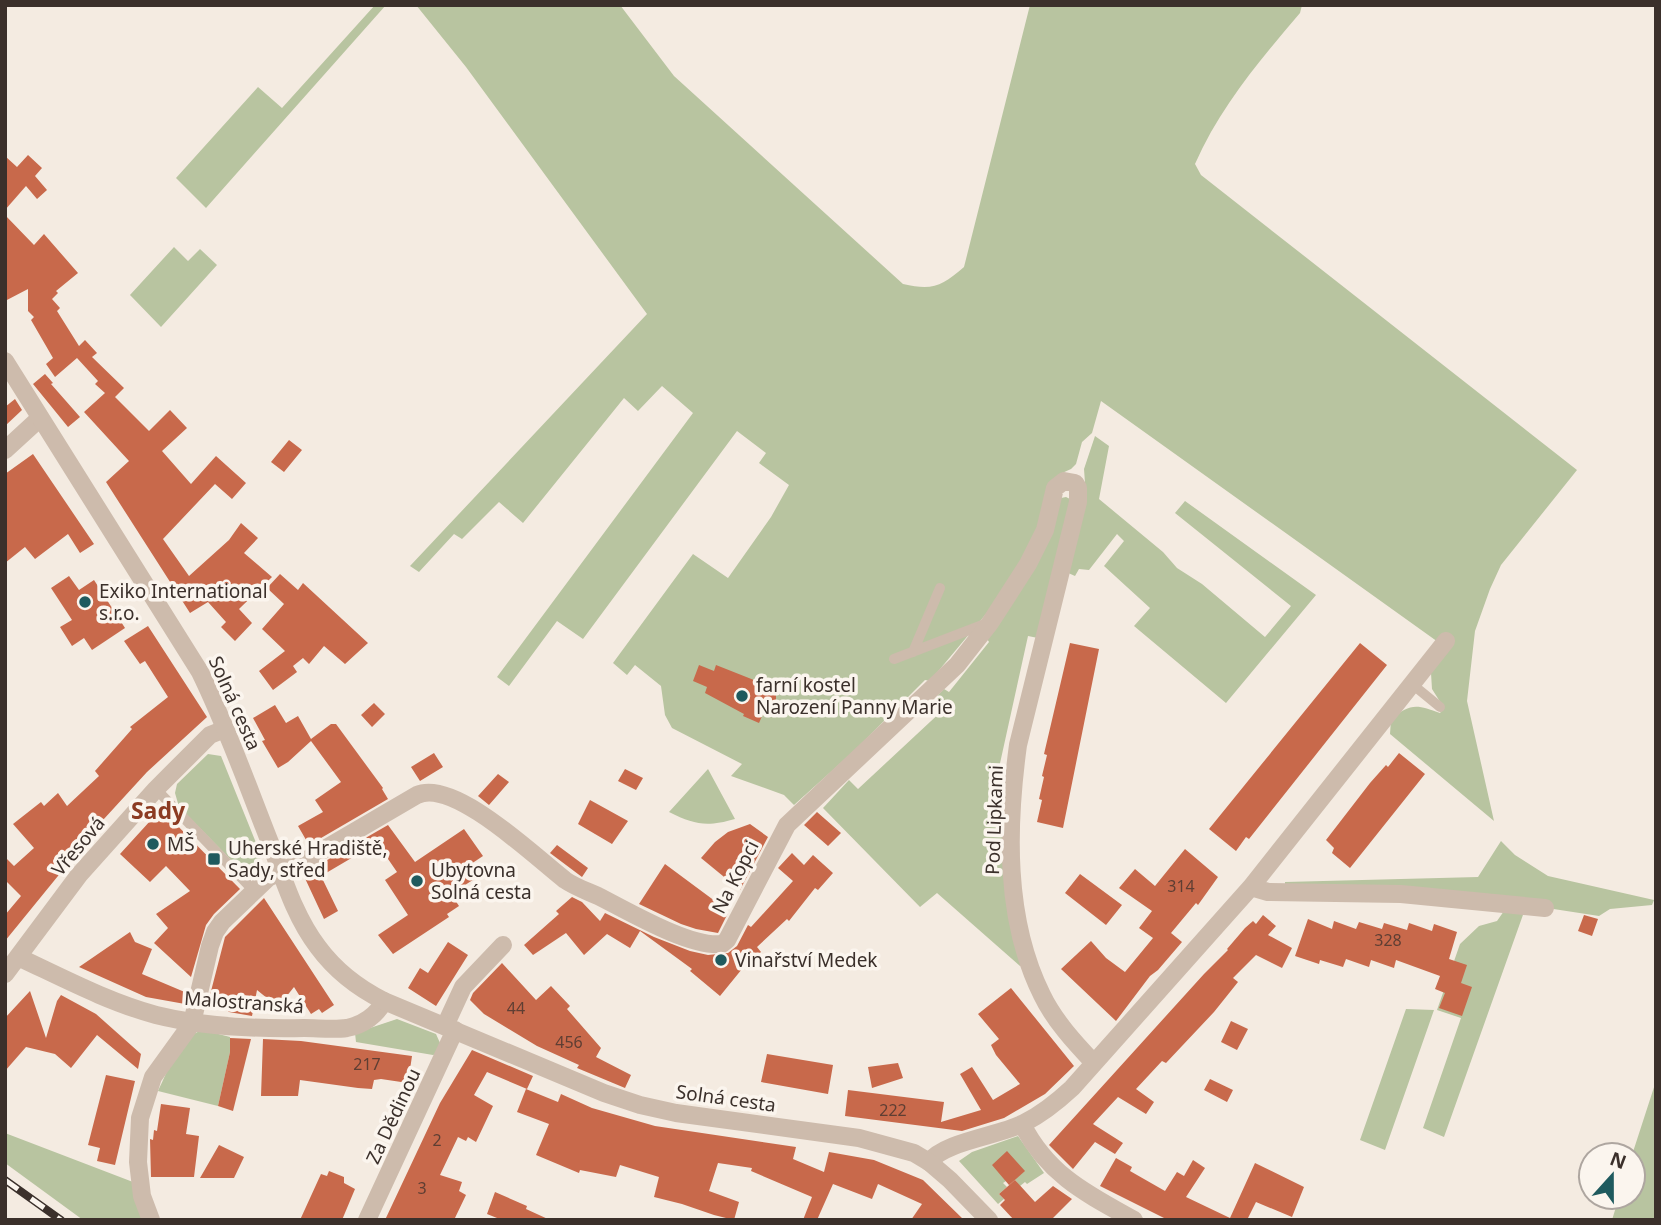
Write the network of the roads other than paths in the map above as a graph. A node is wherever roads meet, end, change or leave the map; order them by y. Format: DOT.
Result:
graph roads {
  1 [pos="5,362"];
  2 [pos="40,418"];
  3 [pos="5,450"];
  4 [pos="1072,481"];
  5 [pos="940,588"];
  6 [pos="990,623"];
  7 [pos="1446,641"];
  8 [pos="912,652"];
  9 [pos="894,659"];
  10 [pos="1412,684"];
  11 [pos="1440,706"];
  12 [pos="225,729"];
  13 [pos="156,789"];
  14 [pos="281,872"];
  15 [pos="1251,887"];
  16 [pos="254,891"];
  17 [pos="1545,908"];
  18 [pos="503,945"];
  19 [pos="18,957"];
  20 [pos="5,974"];
  21 [pos="384,1001"];
  22 [pos="192,1023"];
  23 [pos="450,1028"];
  24 [pos="1094,1063"];
  25 [pos="1022,1124"];
  26 [pos="929,1162"];
  27 [pos="151,1220"];
  28 [pos="367,1220"];
  29 [pos="989,1220"];
  30 [pos="1134,1220"];
  1 -- 2 [label="street, Solná cesta"];
  2 -- 3 [label="street"];
  2 -- 12 [label="street, Solná cesta"];
  4 -- 6 [label="street, Na Kopci"];
  4 -- 24 [label="street, Pod Lipkami"];
  5 -- 8 [label="lane"];
  6 -- 8 [label="lane"];
  6 -- 14 [label="street, Na Kopci"];
  7 -- 10 [label="street"];
  8 -- 9 [label="lane"];
  10 -- 11 [label="lane"];
  10 -- 15 [label="street"];
  12 -- 13 [label="street, Vřesová"];
  12 -- 14 [label="street, Solná cesta"];
  13 -- 16 [label="lane"];
  13 -- 19 [label="street, Vřesová"];
  14 -- 16 [label="street"];
  14 -- 21 [label="street, Solná cesta"];
  15 -- 17 [label="street"];
  15 -- 24 [label="street"];
  16 -- 22 [label="street"];
  18 -- 23 [label="street"];
  19 -- 20 [label="street, Vřesová"];
  19 -- 22 [label="street, Malostranská"];
  21 -- 22 [label="street, Malostranská"];
  21 -- 23 [label="street, Solná cesta"];
  22 -- 27 [label="street"];
  23 -- 26 [label="street, Solná cesta"];
  23 -- 28 [label="street, Za Dědinou"];
  24 -- 25 [label="street"];
  25 -- 26 [label="street"];
  25 -- 30 [label="street"];
  26 -- 29 [label="street, Solná cesta"];
}
